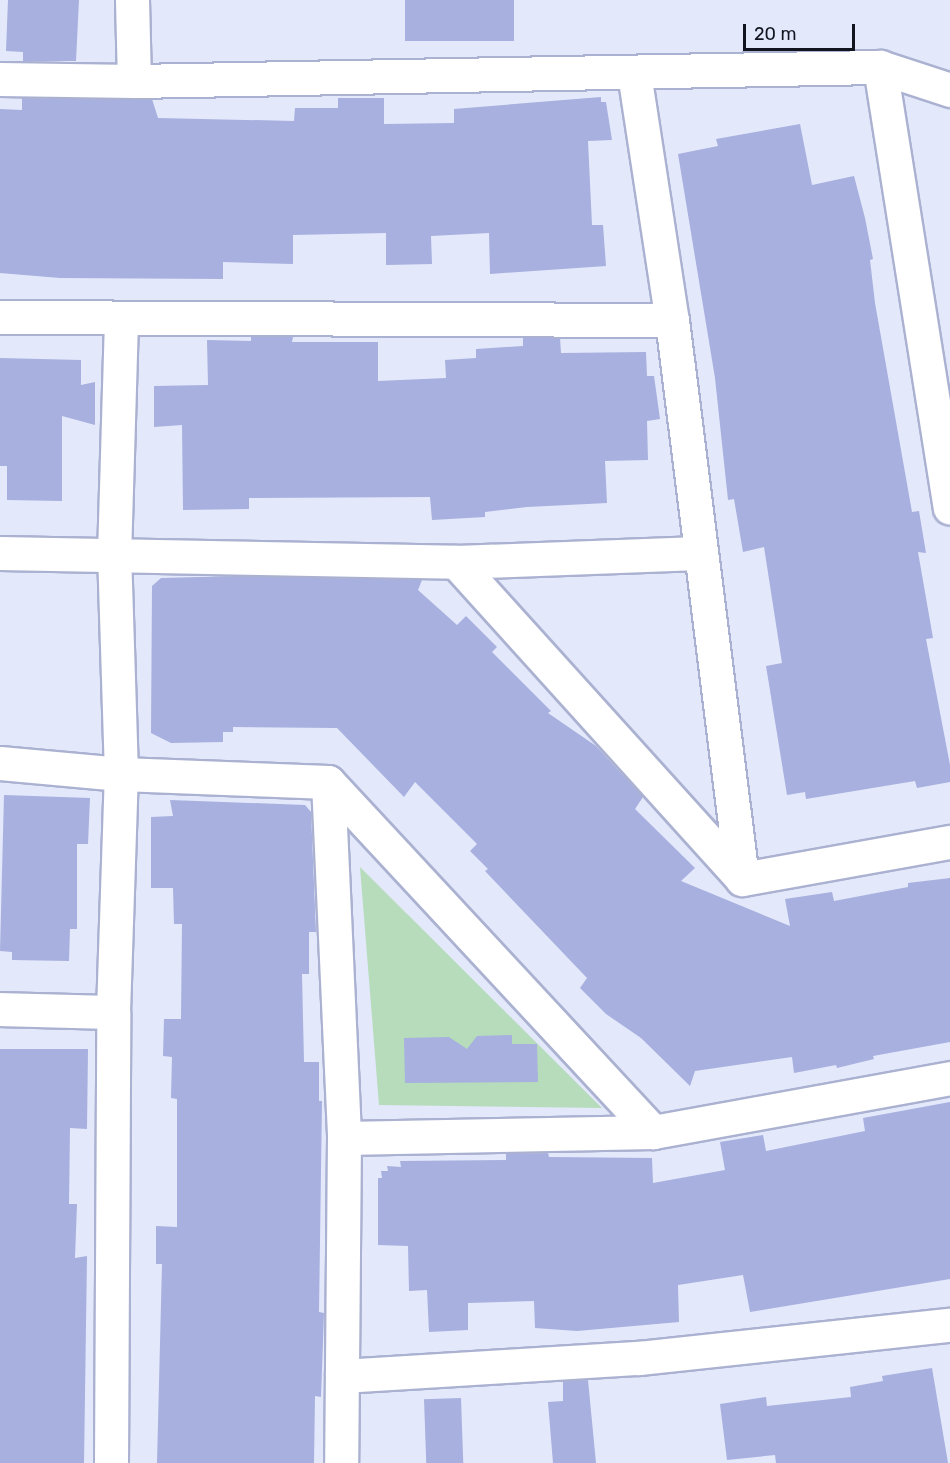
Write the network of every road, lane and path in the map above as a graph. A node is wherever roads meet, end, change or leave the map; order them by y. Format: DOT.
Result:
graph roads {
  1 [pos="132,0"];
  2 [pos="879,67"];
  3 [pos="634,73"];
  4 [pos="0,79"];
  5 [pos="134,81"];
  6 [pos="950,90"];
  7 [pos="0,318"];
  8 [pos="121,320"];
  9 [pos="672,320"];
  10 [pos="950,507"];
  11 [pos="0,553"];
  12 [pos="699,553"];
  13 [pos="114,556"];
  14 [pos="456,562"];
  15 [pos="0,763"];
  16 [pos="121,774"];
  17 [pos="328,782"];
  18 [pos="950,842"];
  19 [pos="742,879"];
  20 [pos="0,1010"];
  21 [pos="113,1012"];
  22 [pos="950,1078"];
  23 [pos="653,1132"];
  24 [pos="344,1138"];
  25 [pos="950,1325"];
  26 [pos="342,1376"];
  27 [pos="111,1463"];
  28 [pos="342,1463"];
  1 -- 5 [label="street"];
  2 -- 3 [label="street"];
  2 -- 6 [label="street"];
  2 -- 10 [label="street"];
  3 -- 5 [label="street"];
  3 -- 9 [label="street"];
  4 -- 5 [label="street"];
  7 -- 8 [label="street"];
  8 -- 9 [label="street"];
  8 -- 13 [label="street"];
  9 -- 12 [label="street"];
  11 -- 13 [label="street"];
  12 -- 14 [label="street"];
  12 -- 19 [label="street"];
  13 -- 14 [label="street"];
  13 -- 16 [label="street"];
  14 -- 19 [label="street"];
  15 -- 16 [label="street"];
  16 -- 17 [label="street"];
  16 -- 21 [label="street"];
  17 -- 23 [label="street"];
  17 -- 24 [label="street"];
  18 -- 19 [label="street"];
  20 -- 21 [label="street"];
  21 -- 27 [label="street"];
  22 -- 23 [label="street"];
  23 -- 24 [label="street"];
  24 -- 26 [label="street"];
  25 -- 26 [label="street"];
  26 -- 28 [label="street"];
}
